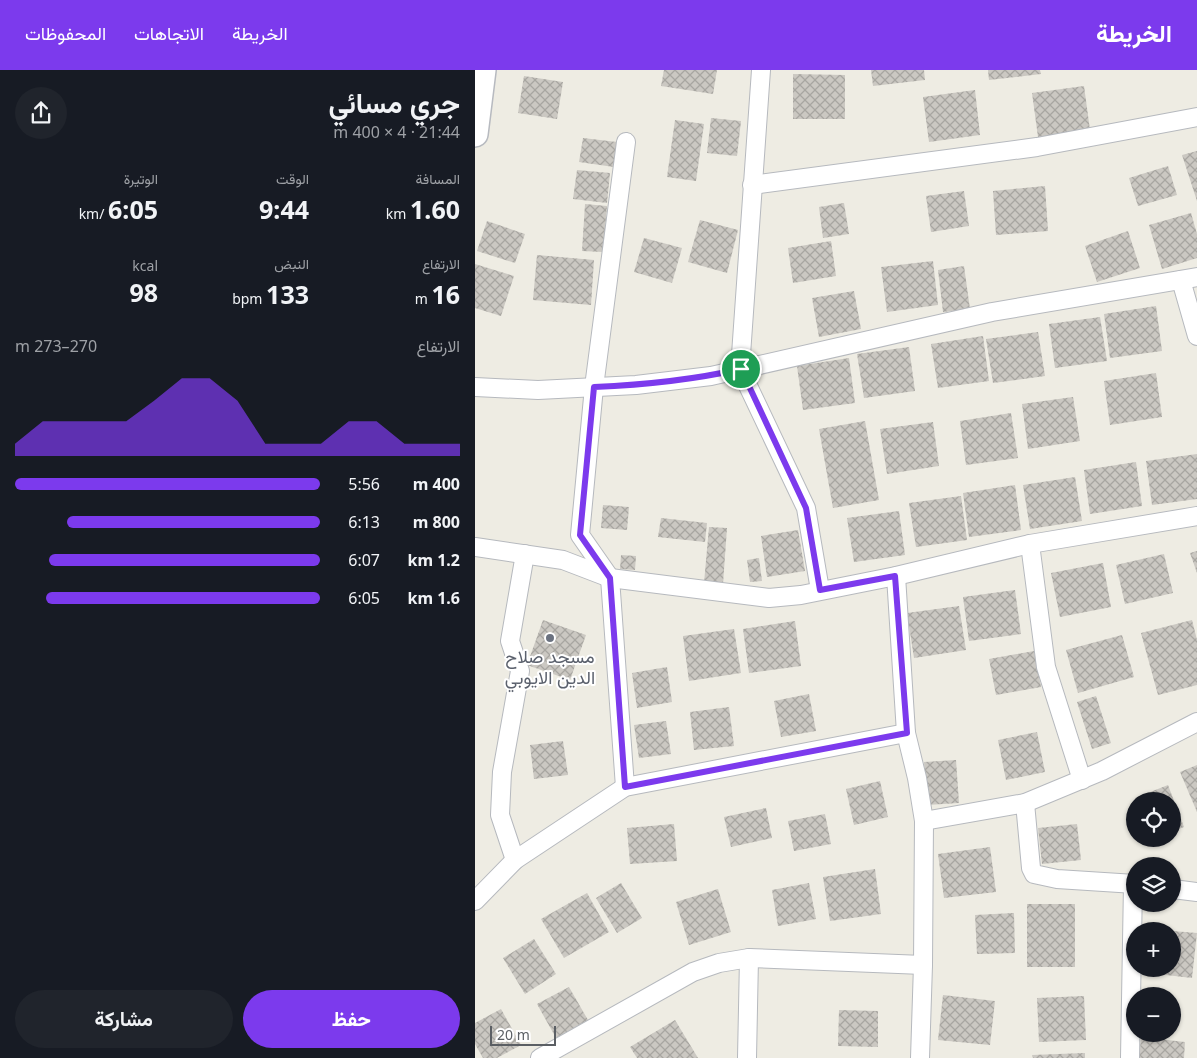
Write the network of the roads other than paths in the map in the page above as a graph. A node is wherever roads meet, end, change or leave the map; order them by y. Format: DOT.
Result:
graph roads {
  1 [pos="483,70"];
  2 [pos="761,70"];
  3 [pos="1197,117"];
  4 [pos="475,134"];
  5 [pos="626,142"];
  6 [pos="752,185"];
  7 [pos="1189,279"];
  8 [pos="1197,336"];
  9 [pos="741,369"];
  10 [pos="475,387"];
  11 [pos="594,387"];
  12 [pos="1197,516"];
  13 [pos="1030,544"];
  14 [pos="475,547"];
  15 [pos="525,554"];
  16 [pos="895,576"];
  17 [pos="610,578"];
  18 [pos="820,590"];
  19 [pos="1197,722"];
  20 [pos="907,733"];
  21 [pos="1082,780"];
  22 [pos="625,787"];
  23 [pos="1025,803"];
  24 [pos="924,821"];
  25 [pos="515,860"];
  26 [pos="1126,883"];
  27 [pos="1181,890"];
  28 [pos="1197,892"];
  29 [pos="475,901"];
  30 [pos="1133,912"];
  31 [pos="749,958"];
  32 [pos="923,965"];
  33 [pos="541,1058"];
  34 [pos="747,1058"];
  35 [pos="920,1058"];
  36 [pos="1130,1058"];
  1 -- 4 [label="main road"];
  2 -- 6 [label="street"];
  3 -- 6 [label="street"];
  5 -- 11 [label="street"];
  6 -- 9 [label="street"];
  7 -- 8 [label="street"];
  7 -- 9 [label="street"];
  9 -- 11 [label="street"];
  9 -- 18 [label="street"];
  10 -- 11 [label="street"];
  11 -- 17 [label="street"];
  12 -- 13 [label="street"];
  13 -- 16 [label="street"];
  13 -- 21 [label="street"];
  14 -- 15 [label="street"];
  15 -- 17 [label="street"];
  15 -- 25 [label="street"];
  16 -- 18 [label="street"];
  16 -- 20 [label="street"];
  17 -- 18 [label="street"];
  17 -- 22 [label="street"];
  19 -- 21 [label="street"];
  20 -- 22 [label="street"];
  20 -- 24 [label="street"];
  21 -- 23 [label="street"];
  22 -- 25 [label="street"];
  23 -- 24 [label="street"];
  23 -- 26 [label="street"];
  24 -- 32 [label="street"];
  25 -- 29 [label="street"];
  27 -- 28 [label="street"];
  30 -- 36 [label="street"];
  31 -- 32 [label="street"];
  31 -- 33 [label="street"];
  31 -- 34 [label="street"];
  32 -- 35 [label="street"];
}
